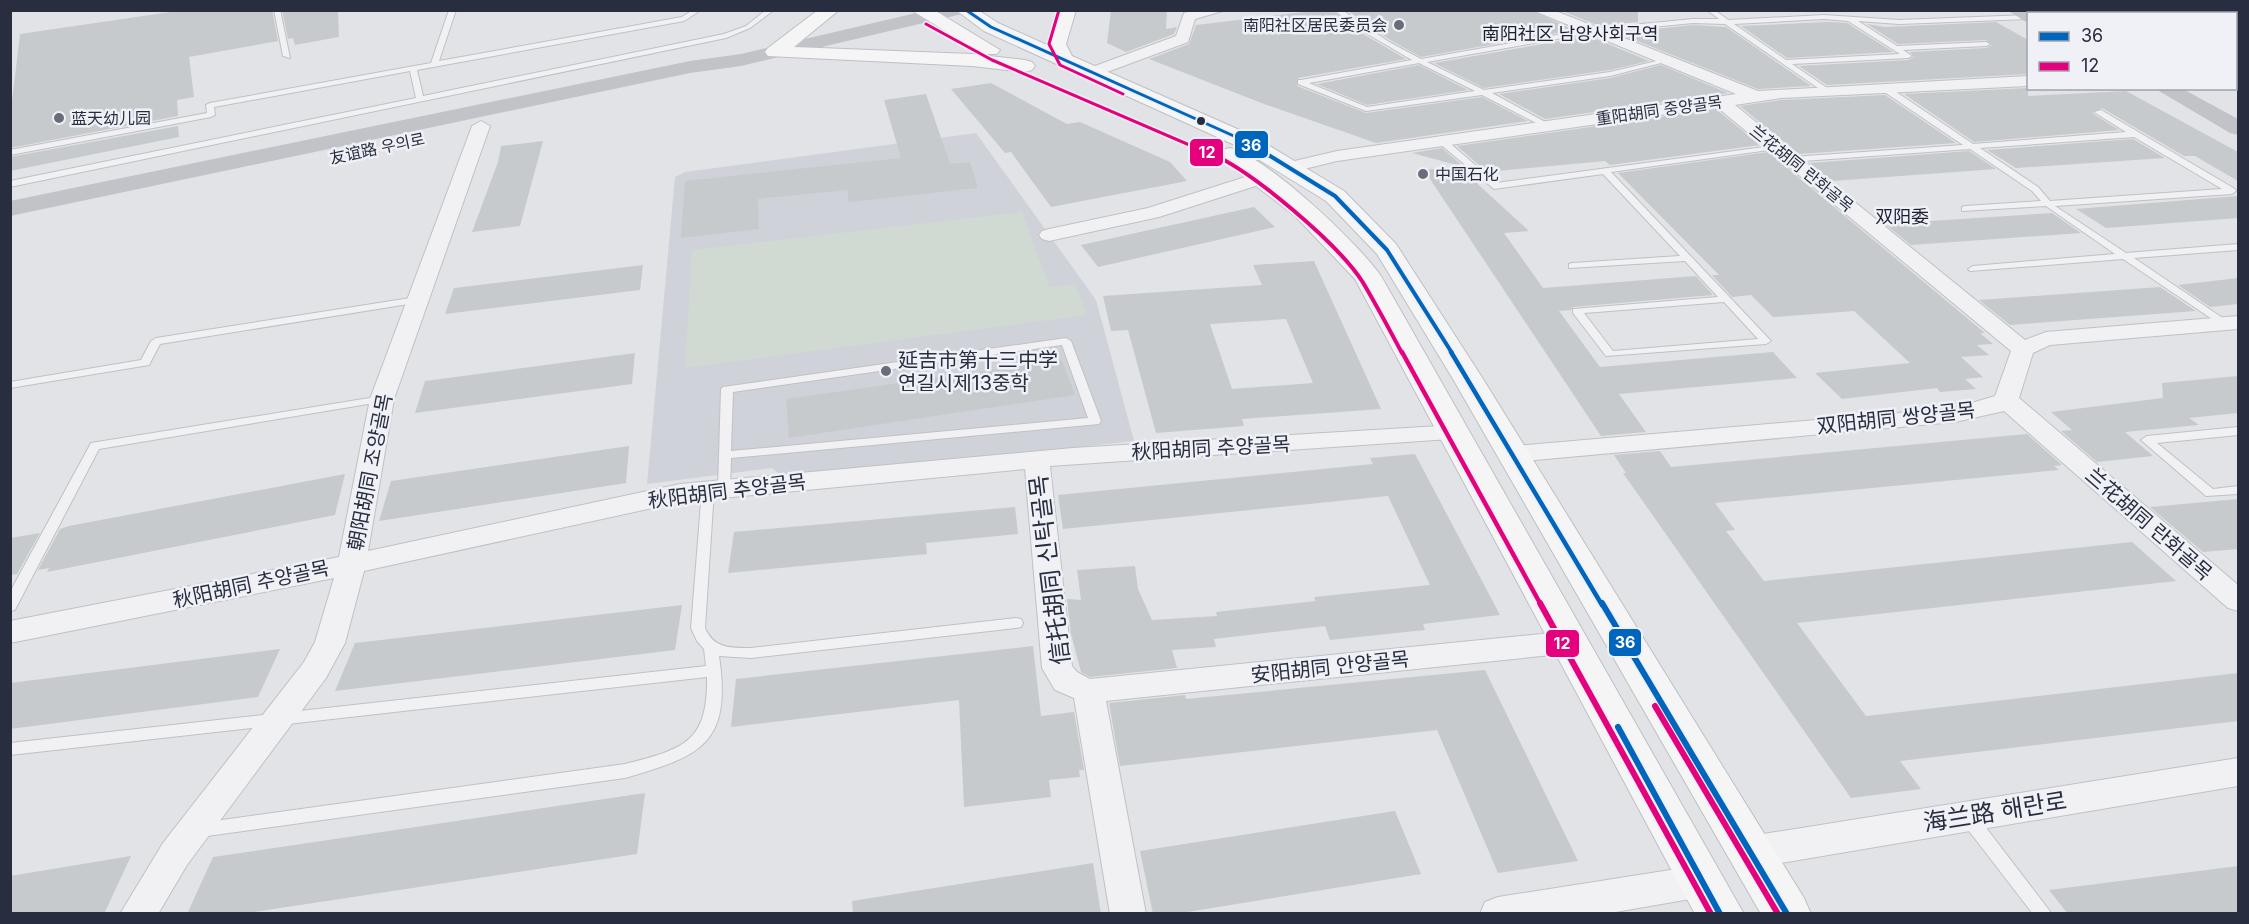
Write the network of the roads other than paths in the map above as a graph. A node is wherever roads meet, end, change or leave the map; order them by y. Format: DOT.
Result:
graph roads {
  1 [pos="277,10"];
  2 [pos="453,10"];
  3 [pos="698,10"];
  4 [pos="771,10"];
  5 [pos="830,10"];
  6 [pos="965,10"];
  7 [pos="1066,10"];
  8 [pos="1337,10"];
  9 [pos="1539,10"];
  10 [pos="1710,10"];
  11 [pos="1871,10"];
  12 [pos="1211,11"];
  13 [pos="935,13"];
  14 [pos="2024,15"];
  15 [pos="1849,19"];
  16 [pos="1725,21"];
  17 [pos="1887,21"];
  18 [pos="1591,31"];
  19 [pos="1986,44"];
  20 [pos="1896,48"];
  21 [pos="775,52"];
  22 [pos="287,56"];
  23 [pos="1064,59"];
  24 [pos="741,60"];
  25 [pos="1665,61"];
  26 [pos="1420,62"];
  27 [pos="1784,62"];
  28 [pos="434,65"];
  29 [pos="1025,66"];
  30 [pos="413,69"];
  31 [pos="1093,72"];
  32 [pos="2027,81"];
  33 [pos="1883,87"];
  34 [pos="1824,90"];
  35 [pos="2168,90"];
  36 [pos="2199,90"];
  37 [pos="1481,92"];
  38 [pos="1755,96"];
  39 [pos="420,99"];
  40 [pos="1720,101"];
  41 [pos="2238,111"];
  42 [pos="2098,112"];
  43 [pos="481,126"];
  44 [pos="1546,126"];
  45 [pos="2238,128"];
  46 [pos="2135,134"];
  47 [pos="1442,141"];
  48 [pos="1972,146"];
  49 [pos="1776,147"];
  50 [pos="10,153"];
  51 [pos="1792,160"];
  52 [pos="1605,171"];
  53 [pos="1278,172"];
  54 [pos="10,184"];
  55 [pos="2235,193"];
  56 [pos="2047,204"];
  57 [pos="10,209"];
  58 [pos="1965,209"];
  59 [pos="10,225"];
  60 [pos="1049,236"];
  61 [pos="2238,247"];
  62 [pos="2124,256"];
  63 [pos="1688,258"];
  64 [pos="1572,266"];
  65 [pos="1973,269"];
  66 [pos="1727,299"];
  67 [pos="417,300"];
  68 [pos="2234,323"];
  69 [pos="2023,349"];
  70 [pos="10,385"];
  71 [pos="382,399"];
  72 [pos="2006,400"];
  73 [pos="2238,431"];
  74 [pos="1456,433"];
  75 [pos="1514,454"];
  76 [pos="725,455"];
  77 [pos="1037,459"];
  78 [pos="716,490"];
  79 [pos="2238,490"];
  80 [pos="352,564"];
  81 [pos="2238,601"];
  82 [pos="10,606"];
  83 [pos="1016,623"];
  84 [pos="10,632"];
  85 [pos="1571,642"];
  86 [pos="711,649"];
  87 [pos="715,671"];
  88 [pos="1089,691"];
  89 [pos="278,719"];
  90 [pos="10,748"];
  91 [pos="2238,772"];
  92 [pos="1967,816"];
  93 [pos="192,831"];
  94 [pos="1751,852"];
  95 [pos="1702,881"];
  96 [pos="138,914"];
  97 [pos="1128,914"];
  98 [pos="1498,914"];
  99 [pos="1720,914"];
  100 [pos="1787,914"];
  101 [pos="2044,914"];
  1 -- 22 [label="lane"];
  2 -- 28 [label="lane"];
  3 -- 28 [label="lane"];
  4 -- 39 [label="lane"];
  5 -- 21 [label="main road"];
  6 -- 23 [label="main road"];
  7 -- 23 [label="main road"];
  8 -- 26 [label="lane"];
  9 -- 18 [label="street"];
  10 -- 16 [label="lane"];
  11 -- 17 [label="lane"];
  12 -- 31 [label="street"];
  13 -- 21 [label="main road, 友谊路 우의로"];
  13 -- 29 [label="main road"];
  14 -- 17 [label="lane"];
  15 -- 16 [label="lane"];
  15 -- 17 [label="lane"];
  15 -- 20 [label="lane"];
  16 -- 18 [label="lane"];
  16 -- 27 [label="lane"];
  18 -- 25 [label="street"];
  18 -- 26 [label="lane"];
  19 -- 20 [label="lane"];
  20 -- 27 [label="lane"];
  21 -- 24 [label="main road, 友谊路 우의로"];
  21 -- 29 [label="main road"];
  23 -- 31 [label="main road"];
  24 -- 43 [label="main road, 友谊路 우의로"];
  24 -- 57 [label="main road, 友谊路 우의로"];
  25 -- 37 [label="lane"];
  25 -- 38 [label="street"];
  26 -- 37 [label="lane"];
  26 -- 37 [label="lane"];
  27 -- 34 [label="lane"];
  28 -- 30 [label="lane"];
  29 -- 53 [label="main road"];
  30 -- 39 [label="lane"];
  30 -- 50 [label="lane"];
  31 -- 53 [label="main road"];
  32 -- 33 [label="street, 重阳胡同 중양골목"];
  33 -- 34 [label="street, 重阳胡同 중양골목"];
  33 -- 48 [label="lane"];
  34 -- 38 [label="street, 重阳胡同 중양골목"];
  35 -- 45 [label="main road"];
  36 -- 41 [label="main road"];
  37 -- 44 [label="lane"];
  38 -- 40 [label="street, 重阳胡同 중양골목"];
  39 -- 54 [label="lane"];
  40 -- 44 [label="street, 重阳胡同 중양골목"];
  40 -- 49 [label="street, 兰花胡同 란화골목"];
  42 -- 46 [label="lane"];
  43 -- 59 [label="main road, 友谊路 우의로"];
  43 -- 67 [label="street, 朝阳胡同 조양골목"];
  44 -- 47 [label="street, 重阳胡同 중양골목"];
  46 -- 48 [label="lane"];
  46 -- 55 [label="lane"];
  47 -- 52 [label="lane"];
  47 -- 53 [label="street, 重阳胡同 중양골목"];
  48 -- 51 [label="lane"];
  48 -- 56 [label="lane"];
  49 -- 51 [label="street, 兰花胡同 란화골목"];
  49 -- 52 [label="lane"];
  51 -- 69 [label="street, 兰花胡同 란화골목"];
  52 -- 63 [label="lane"];
  53 -- 60 [label="street, 重阳胡同 중양골목"];
  53 -- 74 [label="main road"];
  53 -- 75 [label="main road"];
  55 -- 56 [label="lane"];
  56 -- 58 [label="lane"];
  56 -- 62 [label="lane"];
  61 -- 62 [label="lane"];
  62 -- 65 [label="lane"];
  62 -- 68 [label="lane"];
  63 -- 64 [label="lane"];
  63 -- 66 [label="lane"];
  66 -- 66 [label="lane"];
  67 -- 70 [label="lane"];
  67 -- 71 [label="street, 朝阳胡同 조양골목"];
  68 -- 69 [label="street"];
  69 -- 72 [label="street"];
  71 -- 80 [label="street, 朝阳胡同 조양골목"];
  71 -- 82 [label="lane"];
  72 -- 75 [label="street, 双阳胡同 쌍양골목"];
  72 -- 81 [label="street, 兰花胡同 란화골목"];
  73 -- 79 [label="lane"];
  74 -- 77 [label="street, 秋阳胡同 추양골목"];
  74 -- 85 [label="main road"];
  75 -- 94 [label="main road"];
  76 -- 76 [label="lane"];
  76 -- 78 [label="lane"];
  77 -- 78 [label="street, 秋阳胡同 추양골목"];
  77 -- 88 [label="street, 信托胡同 신탁골목"];
  78 -- 80 [label="street, 秋阳胡同 추양골목"];
  78 -- 86 [label="lane"];
  80 -- 84 [label="street, 秋阳胡同 추양골목"];
  80 -- 89 [label="street, 朝阳胡同 조양골목"];
  83 -- 86 [label="lane"];
  85 -- 88 [label="street, 安阳胡同 안양골목"];
  85 -- 95 [label="main road"];
  86 -- 87 [label="lane"];
  87 -- 89 [label="lane"];
  87 -- 93 [label="lane"];
  88 -- 97 [label="street"];
  89 -- 90 [label="lane"];
  89 -- 93 [label="street, 朝阳胡同 조양골목"];
  91 -- 92 [label="street, 海兰路 해란로"];
  92 -- 94 [label="street, 海兰路 해란로"];
  92 -- 101 [label="lane"];
  93 -- 96 [label="street, 朝阳胡同 조양골목"];
  94 -- 100 [label="main road"];
  95 -- 98 [label="street"];
  95 -- 99 [label="main road"];
}
